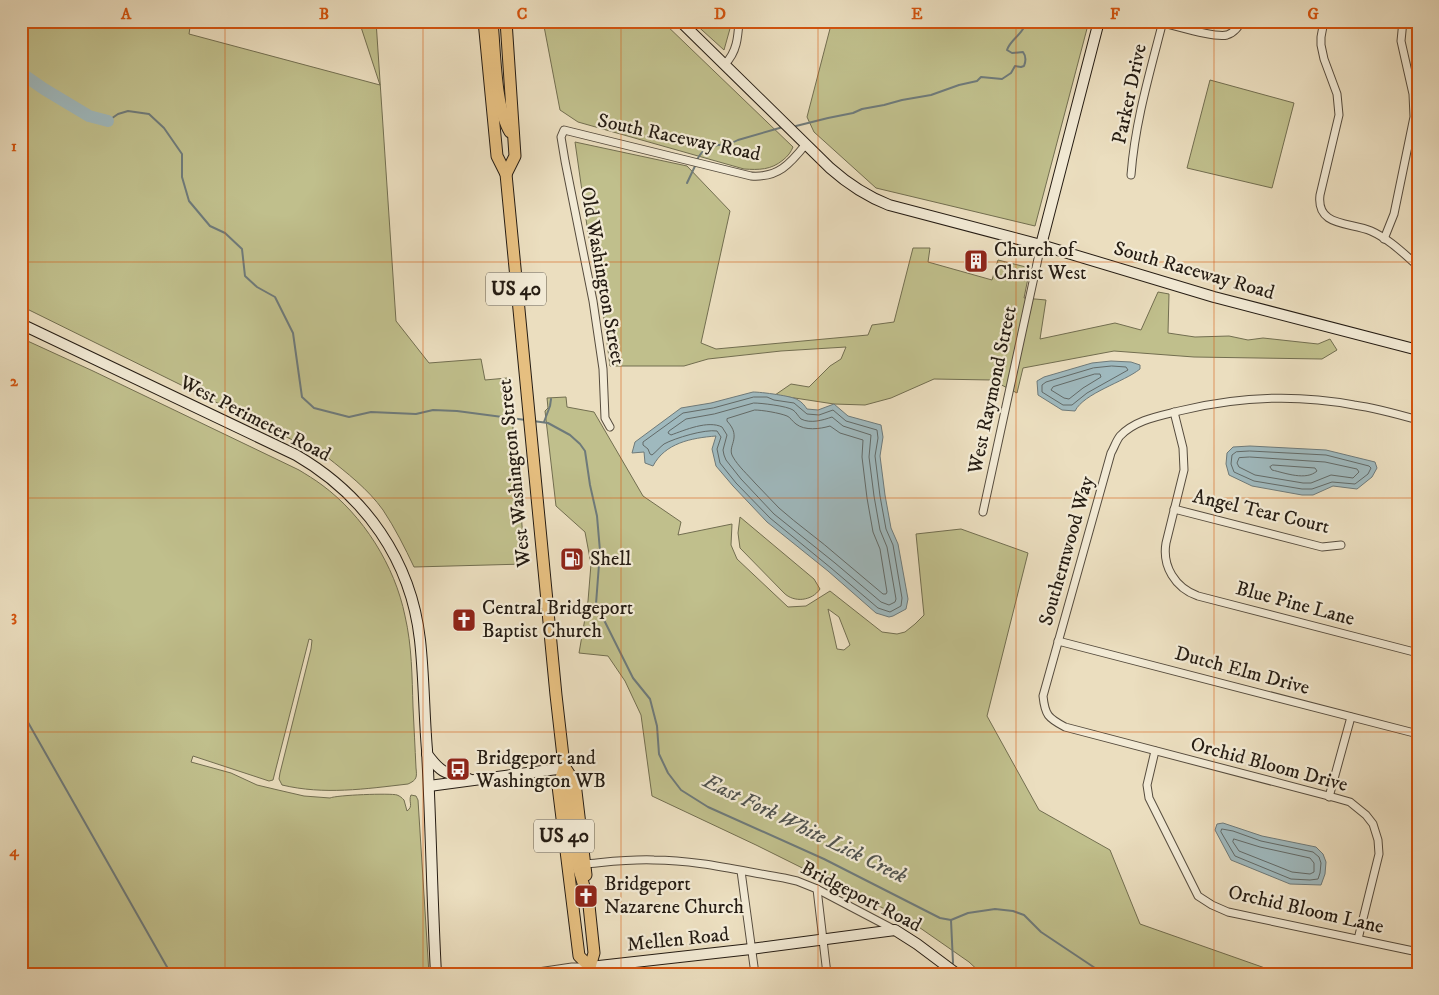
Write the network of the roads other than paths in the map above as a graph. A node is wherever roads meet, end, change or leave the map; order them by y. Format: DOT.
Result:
graph roads {
  1 [pos="484,21"];
  2 [pos="492,21"];
  3 [pos="506,21"];
  4 [pos="680,21"];
  5 [pos="739,21"];
  6 [pos="1099,21"];
  7 [pos="1242,21"];
  8 [pos="1324,21"];
  9 [pos="1403,21"];
  10 [pos="1163,22"];
  11 [pos="725,64"];
  12 [pos="564,130"];
  13 [pos="514,138"];
  14 [pos="806,144"];
  15 [pos="506,174"];
  16 [pos="1131,175"];
  17 [pos="1384,238"];
  18 [pos="1041,245"];
  19 [pos="1418,266"];
  20 [pos="21,324"];
  21 [pos="1418,350"];
  22 [pos="1174,412"];
  23 [pos="1418,420"];
  24 [pos="610,427"];
  25 [pos="1174,509"];
  26 [pos="983,512"];
  27 [pos="1340,545"];
  28 [pos="1058,641"];
  29 [pos="1418,653"];
  30 [pos="1044,706"];
  31 [pos="1351,717"];
  32 [pos="1418,734"];
  33 [pos="1155,751"];
  34 [pos="427,754"];
  35 [pos="565,768"];
  36 [pos="474,780"];
  37 [pos="429,786"];
  38 [pos="1329,796"];
  39 [pos="585,864"];
  40 [pos="741,871"];
  41 [pos="817,889"];
  42 [pos="589,903"];
  43 [pos="895,930"];
  44 [pos="1358,939"];
  45 [pos="823,940"];
  46 [pos="751,949"];
  47 [pos="1418,952"];
  48 [pos="590,970"];
  49 [pos="436,974"];
  50 [pos="525,974"];
  51 [pos="754,974"];
  52 [pos="827,974"];
  53 [pos="957,974"];
  1 -- 15 [label="main road, West Washington Street / US 40"];
  2 -- 13 [label="main road"];
  3 -- 13 [label="main road, West Washington Street / US 40"];
  4 -- 11 [label="street, South Raceway Road"];
  5 -- 11 [label="street"];
  6 -- 18 [label="street"];
  7 -- 10 [label="street"];
  8 -- 17 [label="street"];
  9 -- 17 [label="street"];
  10 -- 16 [label="street, Parker Drive"];
  11 -- 14 [label="street, South Raceway Road"];
  12 -- 14 [label="street, South Raceway Road"];
  12 -- 24 [label="street, Old Washington Street"];
  13 -- 15 [label="main road, West Washington Street / US 40"];
  14 -- 18 [label="street, South Raceway Road"];
  15 -- 35 [label="main road, West Washington Street / US 40"];
  17 -- 19 [label="street"];
  18 -- 21 [label="street, South Raceway Road"];
  18 -- 26 [label="street, West Raymond Street"];
  20 -- 34 [label="street, West Perimeter Road"];
  22 -- 23 [label="street, Southernwood Way"];
  22 -- 25 [label="street"];
  22 -- 28 [label="street, Southernwood Way"];
  25 -- 27 [label="street, Angel Tear Court"];
  25 -- 29 [label="street, Blue Pine Lane"];
  28 -- 30 [label="street, Southernwood Way"];
  28 -- 31 [label="street, Dutch Elm Drive"];
  30 -- 33 [label="street, Orchid Bloom Drive"];
  31 -- 32 [label="street, Dutch Elm Drive"];
  31 -- 38 [label="street"];
  33 -- 38 [label="street, Orchid Bloom Drive"];
  33 -- 44 [label="street, Orchid Bloom Lane"];
  34 -- 36 [label="street"];
  34 -- 37 [label="street, West Perimeter Road"];
  35 -- 36 [label="street"];
  35 -- 39 [label="main road, West Washington Street / US 40"];
  35 -- 42 [label="main road"];
  35 -- 48 [label="main road, West Washington Street / US 40"];
  36 -- 37 [label="street"];
  37 -- 49 [label="street, West Perimeter Road"];
  38 -- 44 [label="street, Orchid Bloom Drive"];
  39 -- 40 [label="street, Bridgeport Road"];
  39 -- 42 [label="main road, West Washington Street / US 40"];
  40 -- 41 [label="street, Bridgeport Road"];
  40 -- 46 [label="street"];
  41 -- 43 [label="street, Bridgeport Road"];
  41 -- 45 [label="street"];
  42 -- 48 [label="main road, West Washington Street / US 40"];
  43 -- 45 [label="street, Mellen Road"];
  43 -- 53 [label="street, Bridgeport Road"];
  44 -- 47 [label="street, Orchid Bloom Lane"];
  45 -- 46 [label="street, Mellen Road"];
  45 -- 52 [label="street"];
  46 -- 48 [label="street, Mellen Road"];
  46 -- 51 [label="street"];
  48 -- 50 [label="street, Mellen Road"];
}
